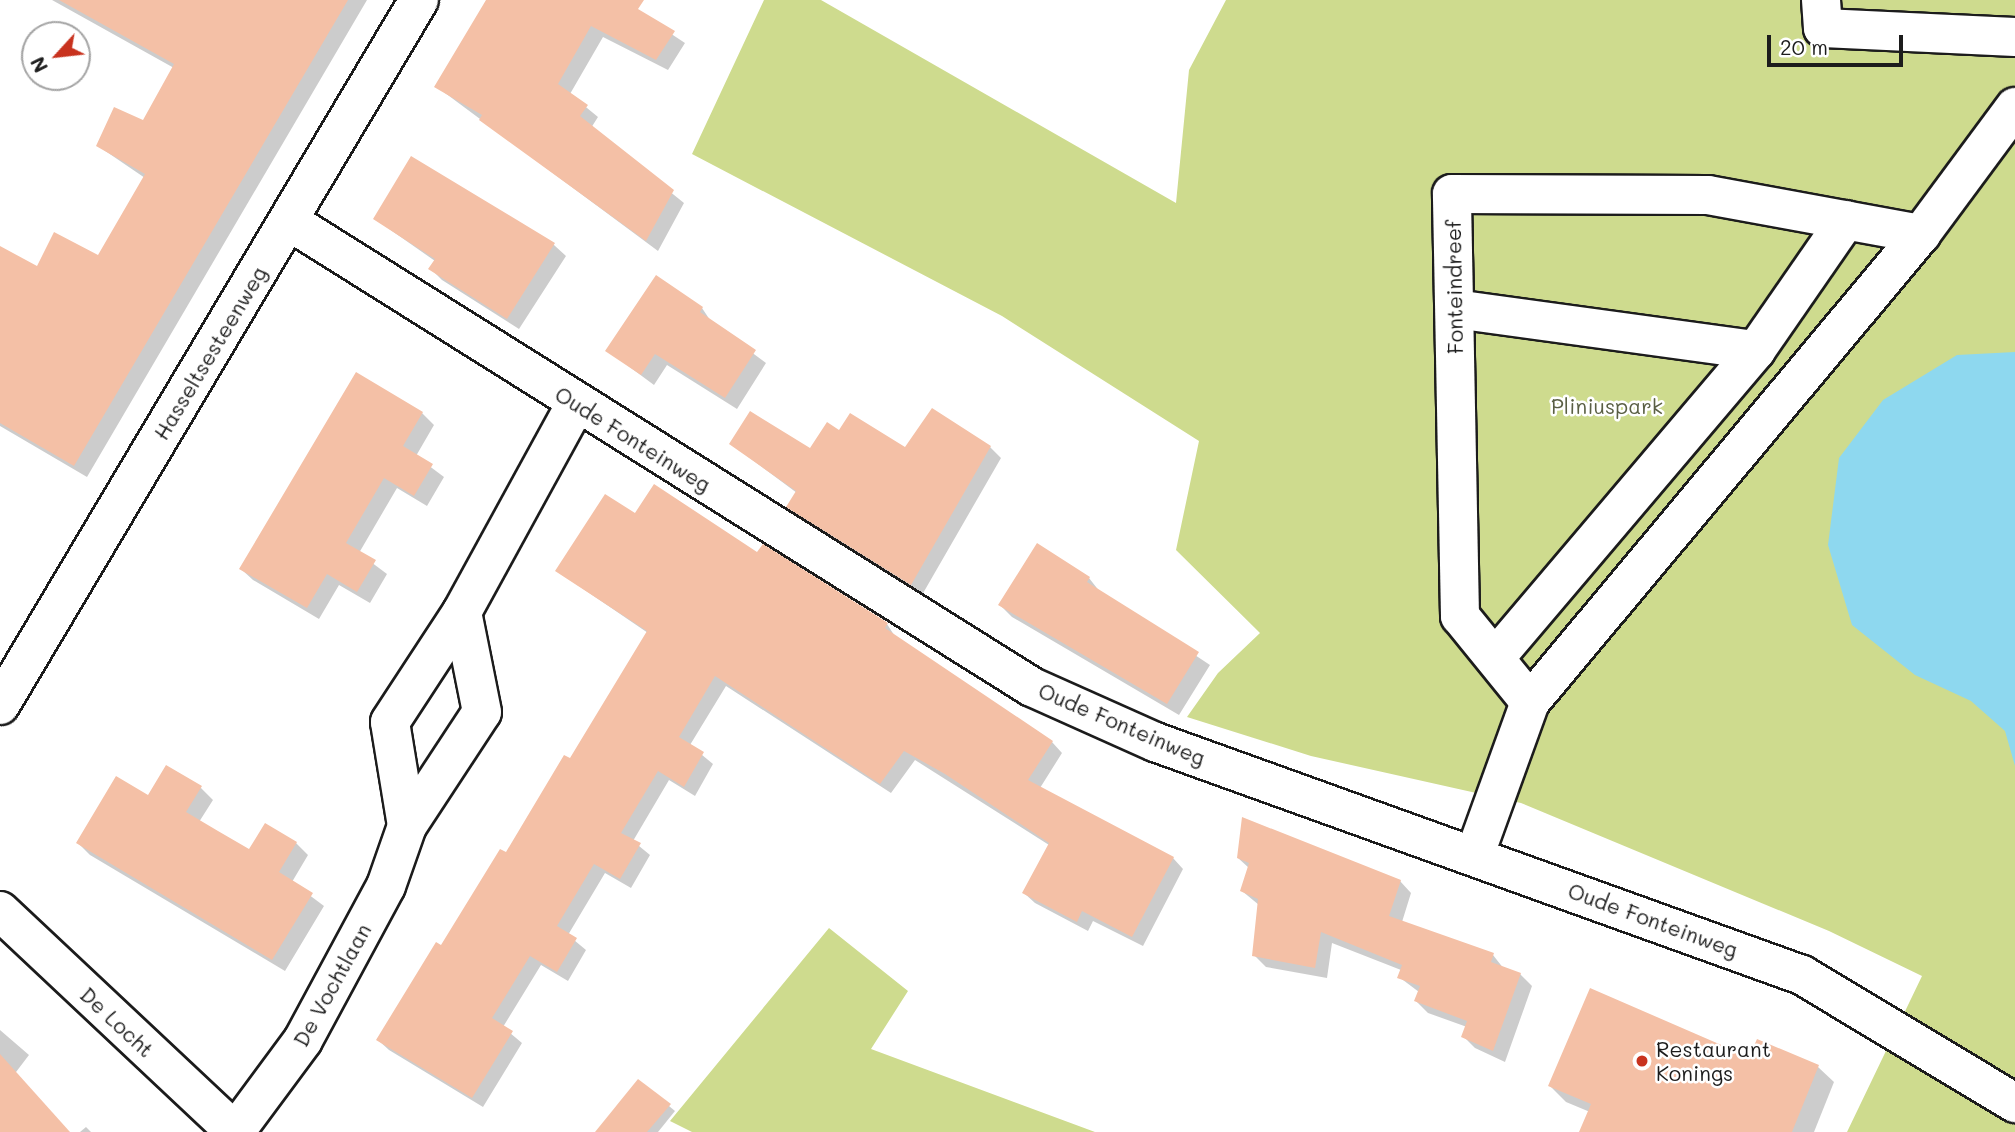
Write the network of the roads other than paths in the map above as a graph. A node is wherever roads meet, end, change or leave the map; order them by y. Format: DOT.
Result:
graph roads {
  1 [pos="419,0"];
  2 [pos="1821,0"];
  3 [pos="2015,37"];
  4 [pos="2015,107"];
  5 [pos="1846,220"];
  6 [pos="289,221"];
  7 [pos="1921,234"];
  8 [pos="1455,309"];
  9 [pos="1756,350"];
  10 [pos="576,404"];
  11 [pos="462,612"];
  12 [pos="1494,658"];
  13 [pos="1530,702"];
  14 [pos="0,705"];
  15 [pos="407,826"];
  16 [pos="1475,854"];
  17 [pos="0,911"];
  18 [pos="2015,1103"];
  19 [pos="235,1132"];
  1 -- 6 [label="street, Hasseltsesteenweg"];
  2 -- 3 [label="street"];
  4 -- 7 [label="street"];
  5 -- 7 [label="street, Fonteindreef"];
  5 -- 8 [label="street, Fonteindreef"];
  5 -- 9 [label="street"];
  6 -- 10 [label="street, Oude Fonteinweg"];
  6 -- 14 [label="street, Hasseltsesteenweg"];
  7 -- 13 [label="street"];
  8 -- 9 [label="street"];
  8 -- 12 [label="street, Fonteindreef"];
  9 -- 12 [label="street"];
  10 -- 11 [label="street, De Vochtlaan"];
  10 -- 16 [label="street, Oude Fonteinweg"];
  11 -- 15 [label="street, De Vochtlaan"];
  11 -- 15 [label="street, De Vochtlaan"];
  12 -- 13 [label="street, Fonteindreef"];
  13 -- 16 [label="street"];
  15 -- 19 [label="street, De Vochtlaan"];
  16 -- 18 [label="street, Oude Fonteinweg"];
  17 -- 19 [label="street, De Locht"];
}
